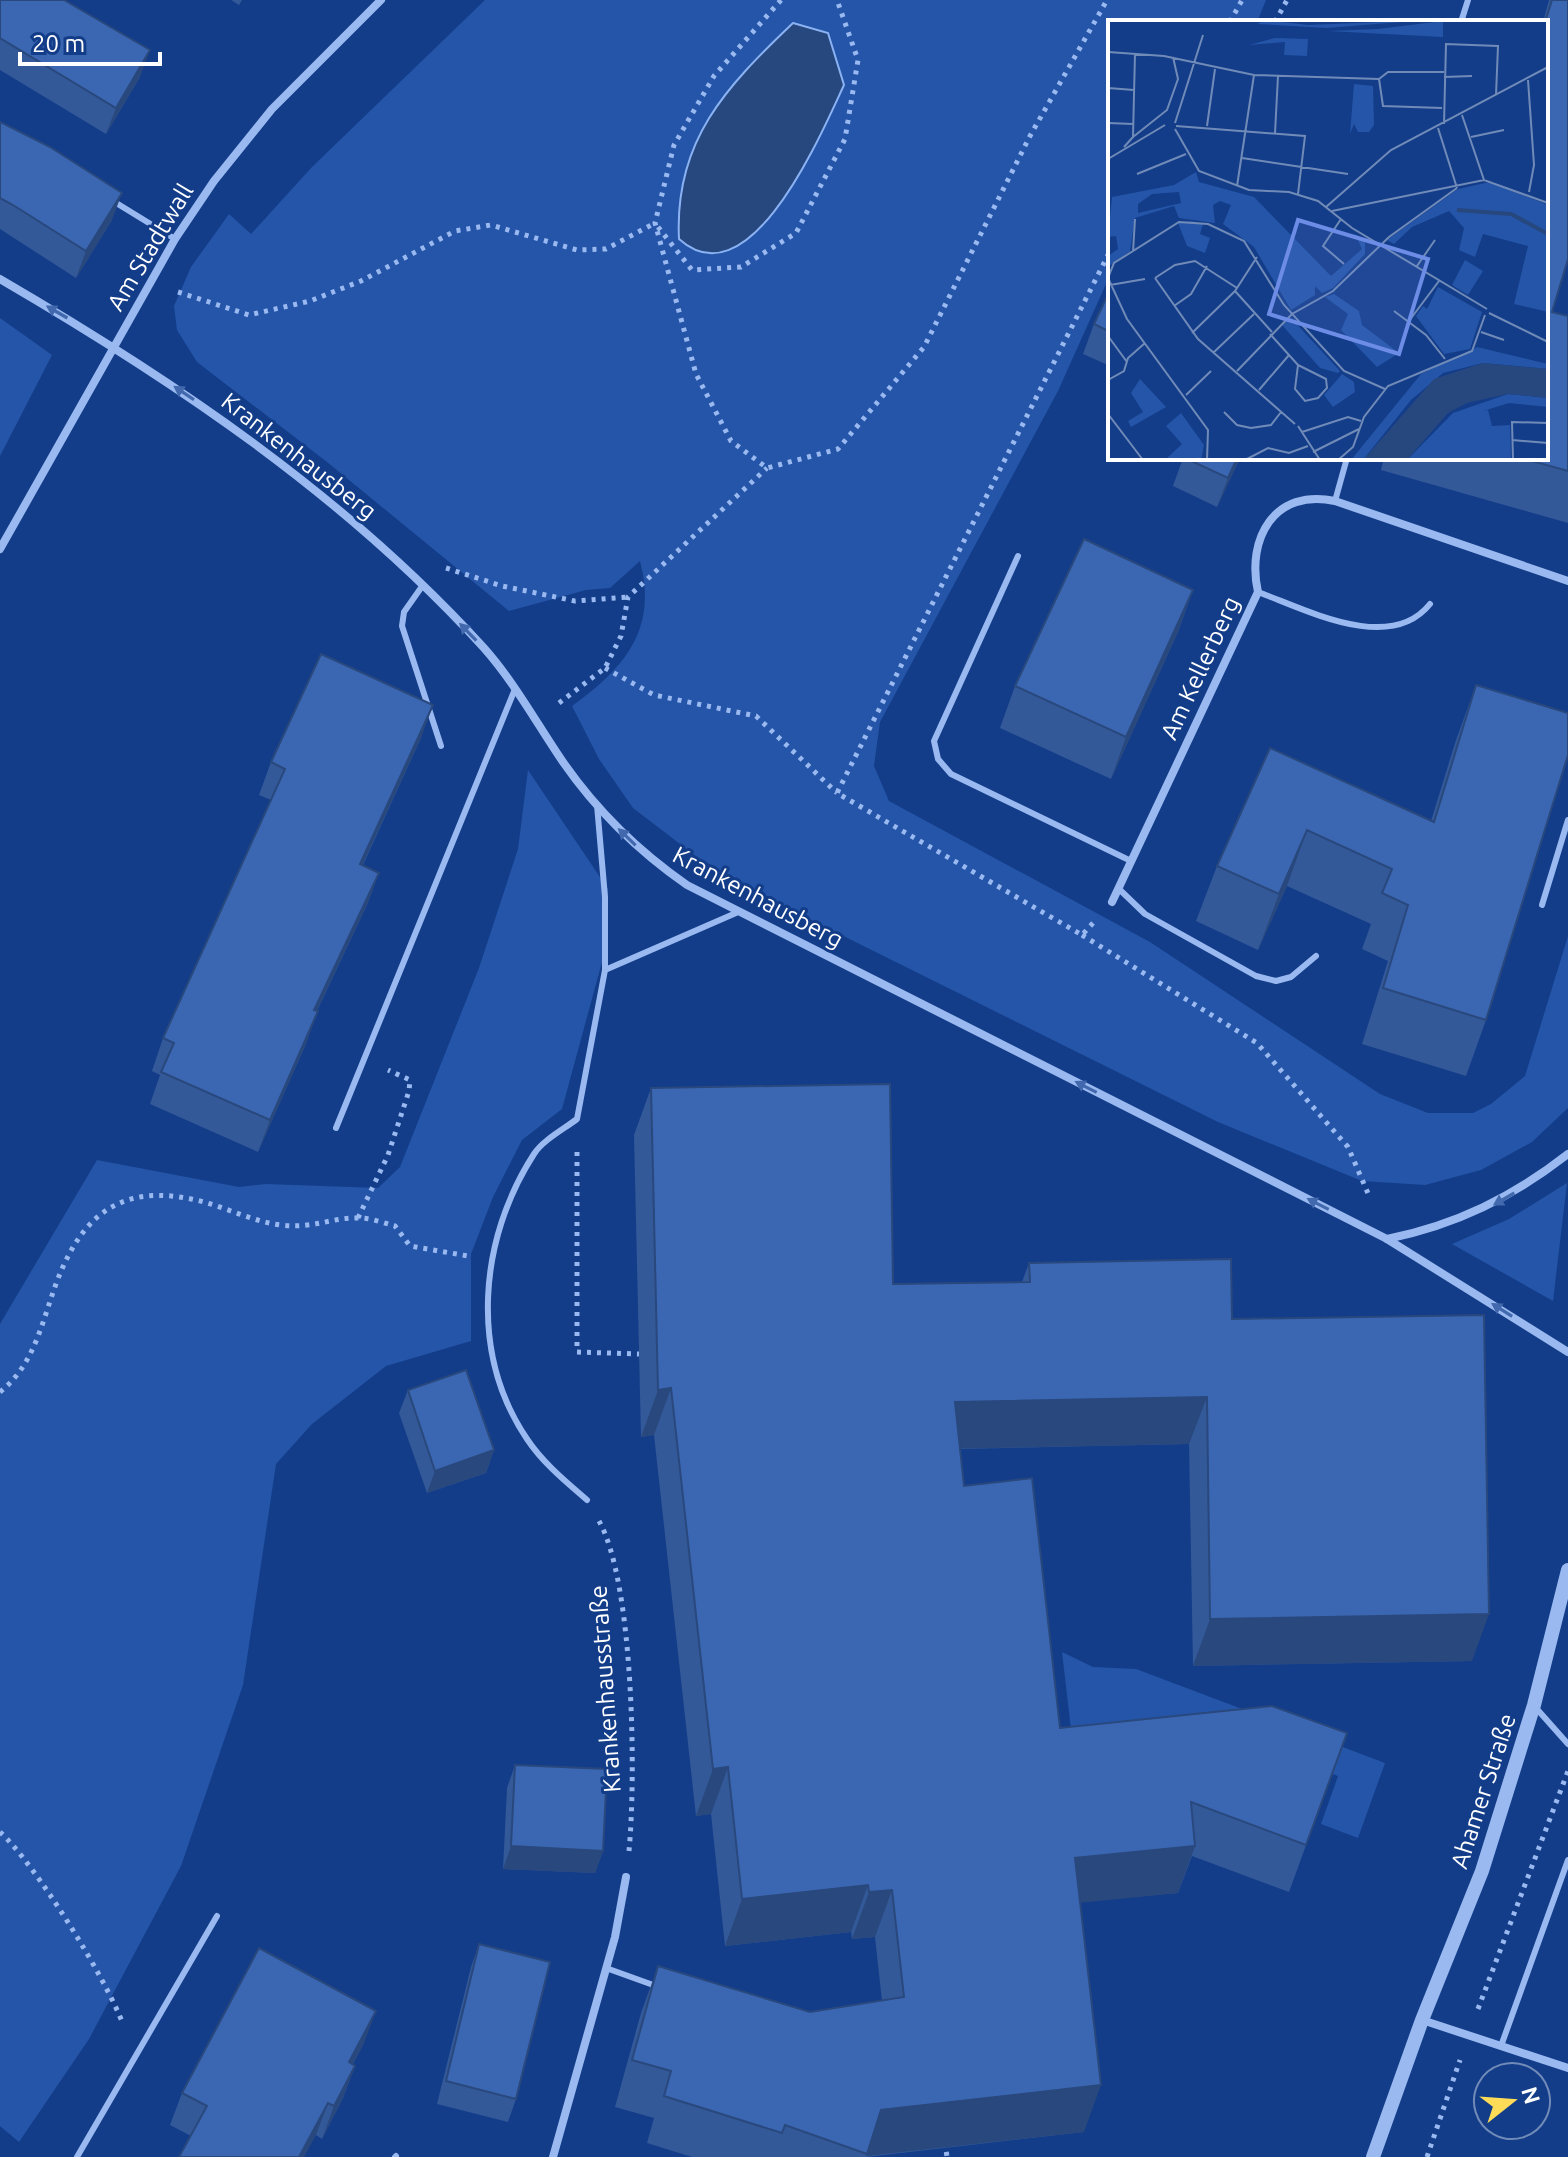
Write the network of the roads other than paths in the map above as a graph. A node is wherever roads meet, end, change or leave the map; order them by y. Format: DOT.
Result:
graph roads {
  1 [pos="381,0"];
  2 [pos="1468,0"];
  3 [pos="1462,20"];
  4 [pos="108,198"];
  5 [pos="175,239"];
  6 [pos="0,279"];
  7 [pos="115,346"];
  8 [pos="1346,460"];
  9 [pos="1335,501"];
  10 [pos="0,549"];
  11 [pos="1018,556"];
  12 [pos="1568,581"];
  13 [pos="423,585"];
  14 [pos="1258,592"];
  15 [pos="1430,604"];
  16 [pos="515,689"];
  17 [pos="441,746"];
  18 [pos="597,804"];
  19 [pos="1568,820"];
  20 [pos="1131,861"];
  21 [pos="1118,888"];
  22 [pos="1112,902"];
  23 [pos="1542,905"];
  24 [pos="736,913"];
  25 [pos="1316,956"];
  26 [pos="605,970"];
  27 [pos="336,1128"];
  28 [pos="1568,1154"];
  29 [pos="1387,1239"];
  30 [pos="1568,1352"];
  31 [pos="587,1500"];
  32 [pos="1568,1570"];
  33 [pos="1534,1705"];
  34 [pos="1568,1744"];
  35 [pos="1568,1860"];
  36 [pos="626,1877"];
  37 [pos="217,1916"];
  38 [pos="606,1968"];
  39 [pos="665,1989"];
  40 [pos="1422,2020"];
  41 [pos="1501,2046"];
  42 [pos="1568,2068"];
  43 [pos="557,2156"];
  44 [pos="77,2157"];
  45 [pos="1373,2157"];
  1 -- 5 [label="street, Am Stadtwall"];
  2 -- 3 [label="lane"];
  4 -- 5 [label="lane"];
  5 -- 7 [label="street, Am Stadtwall"];
  7 -- 6 [label="street, Krankenhausberg, one-way"];
  7 -- 10 [label="street, Am Stadtwall"];
  13 -- 7 [label="street, Krankenhausberg, one-way"];
  8 -- 9 [label="lane"];
  9 -- 12 [label="street, Am Kellerberg"];
  9 -- 14 [label="street, Am Kellerberg"];
  11 -- 20 [label="lane"];
  16 -- 13 [label="street, Krankenhausberg, one-way"];
  13 -- 17 [label="lane"];
  14 -- 15 [label="lane"];
  14 -- 20 [label="street, Am Kellerberg"];
  16 -- 18 [label="street, Krankenhausberg"];
  16 -- 27 [label="lane"];
  24 -- 18 [label="street, Krankenhausberg, one-way"];
  18 -- 26 [label="lane"];
  19 -- 23 [label="lane"];
  20 -- 21 [label="street, Am Kellerberg"];
  21 -- 22 [label="street, Am Kellerberg"];
  21 -- 25 [label="lane"];
  24 -- 26 [label="lane"];
  29 -- 24 [label="street, Krankenhausberg, one-way"];
  26 -- 31 [label="lane"];
  28 -- 29 [label="street, one-way"];
  30 -- 29 [label="street, Krankenhausberg, one-way"];
  32 -- 33 [label="street, Ahamer Straße"];
  33 -- 34 [label="lane"];
  33 -- 40 [label="street, Ahamer Straße"];
  35 -- 41 [label="lane"];
  36 -- 38 [label="street"];
  37 -- 44 [label="lane"];
  38 -- 39 [label="lane"];
  38 -- 43 [label="street"];
  40 -- 41 [label="street"];
  40 -- 45 [label="street, Ahamer Straße"];
  41 -- 42 [label="street"];
}
